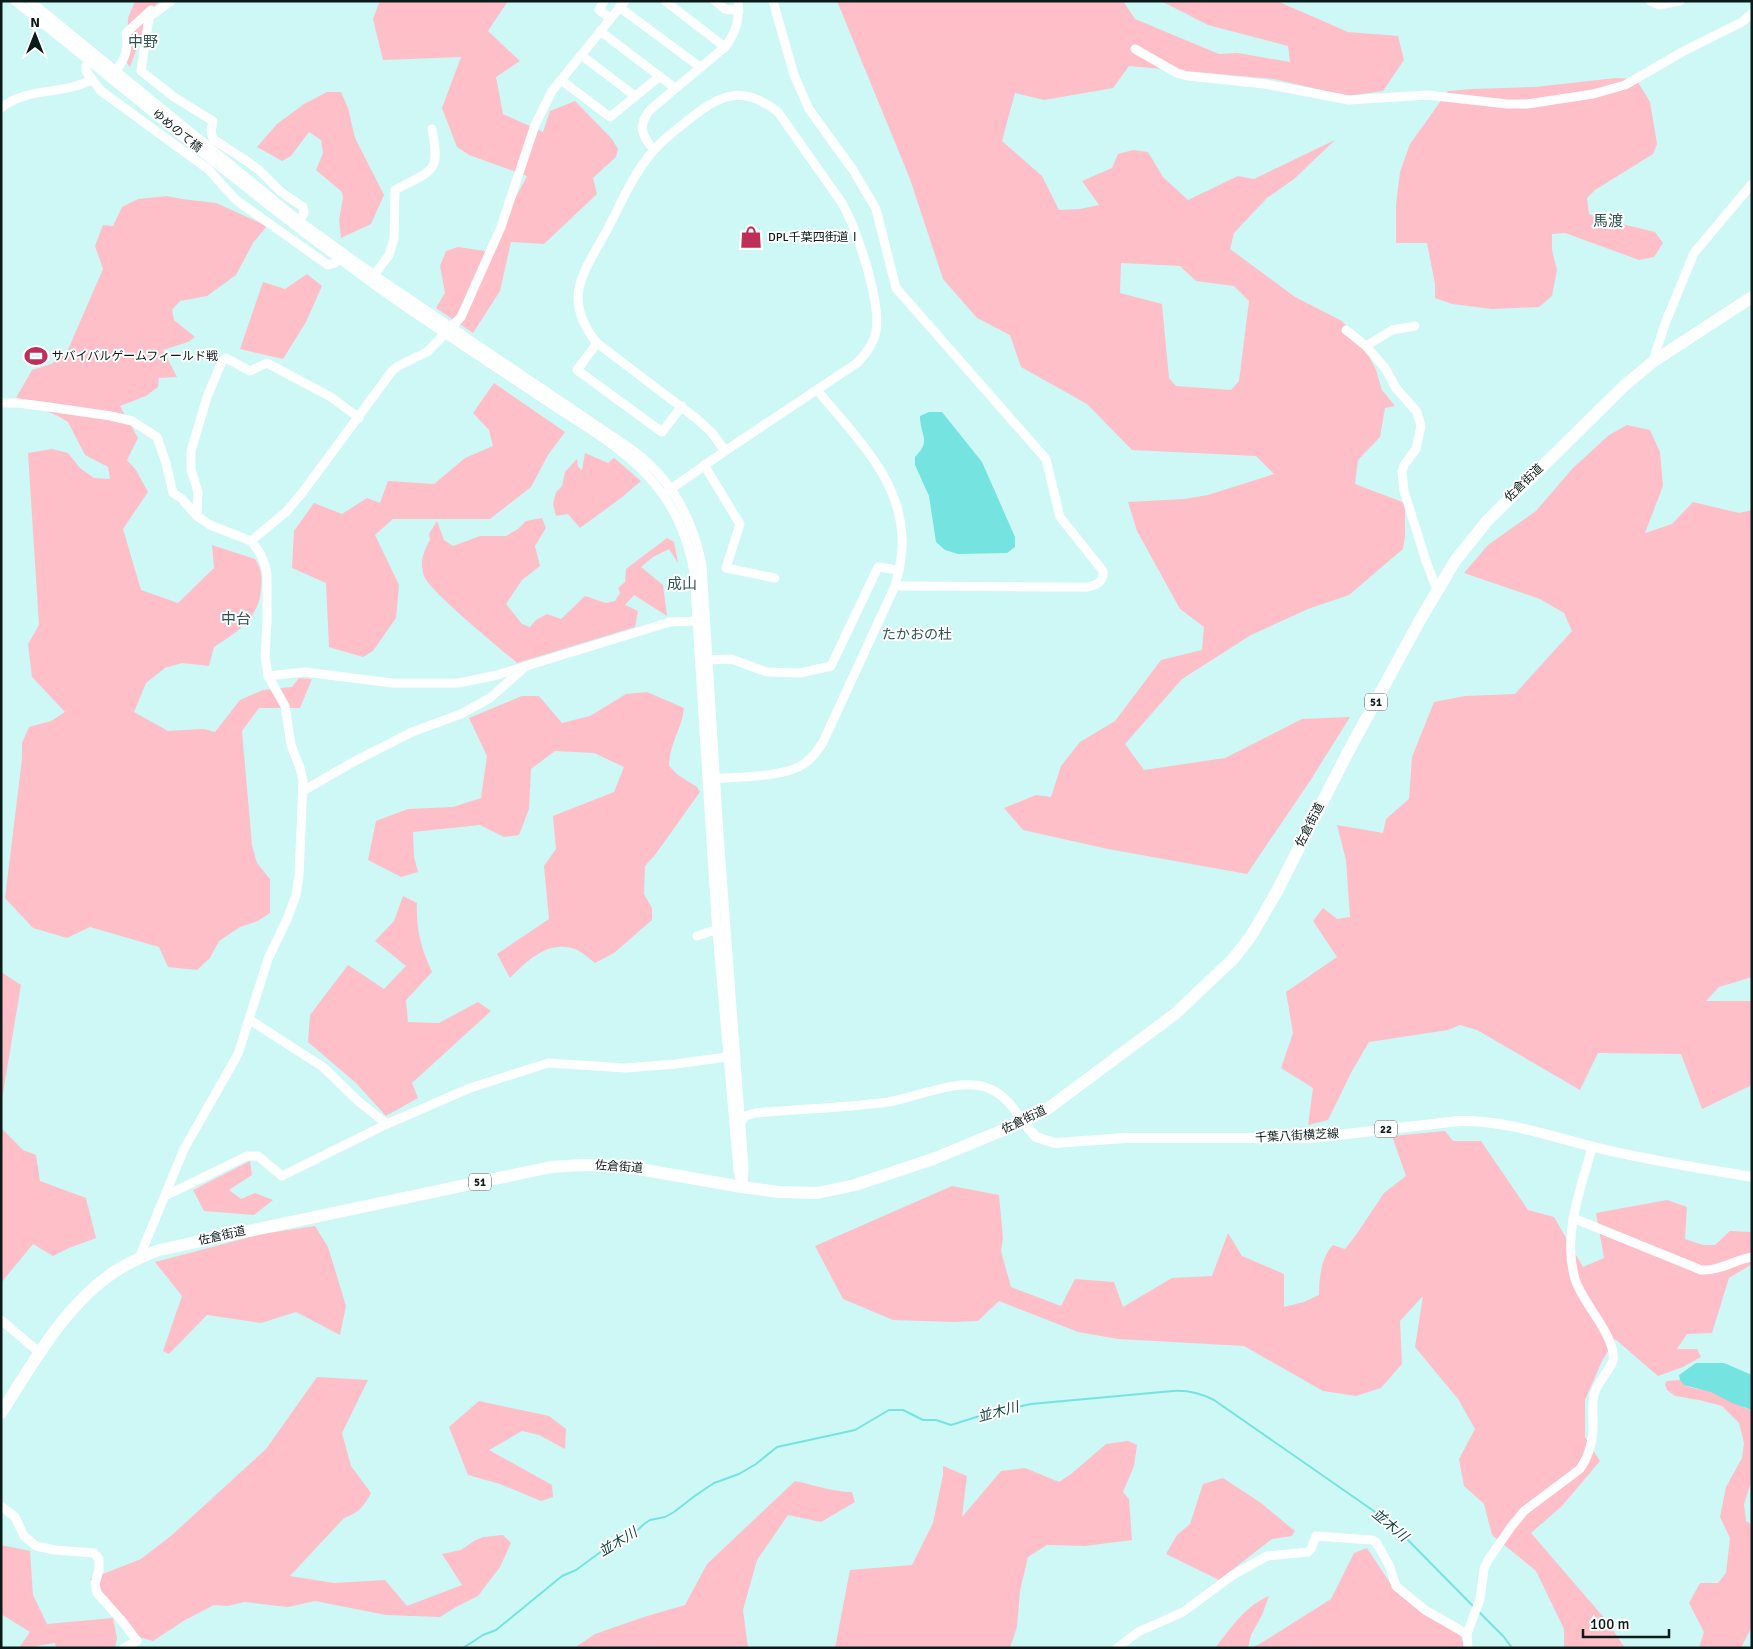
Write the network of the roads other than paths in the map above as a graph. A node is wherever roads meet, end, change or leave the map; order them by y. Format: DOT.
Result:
graph roads {
  1 [pos="15,1"];
  2 [pos="30,1"];
  3 [pos="604,1"];
  4 [pos="665,1"];
  5 [pos="715,1"];
  6 [pos="738,1"];
  7 [pos="773,1"];
  8 [pos="1650,1"];
  9 [pos="1680,1"];
  10 [pos="167,2"];
  11 [pos="622,4"];
  12 [pos="739,11"];
  13 [pos="1752,13"];
  14 [pos="610,18"];
  15 [pos="600,31"];
  16 [pos="725,47"];
  17 [pos="1135,50"];
  18 [pos="581,55"];
  19 [pos="90,61"];
  20 [pos="700,67"];
  21 [pos="660,76"];
  22 [pos="117,77"];
  23 [pos="91,80"];
  24 [pos="561,80"];
  25 [pos="676,88"];
  26 [pos="635,96"];
  27 [pos="1,108"];
  28 [pos="432,128"];
  29 [pos="213,139"];
  30 [pos="654,150"];
  31 [pos="197,161"];
  32 [pos="242,180"];
  33 [pos="1752,184"];
  34 [pos="299,220"];
  35 [pos="338,258"];
  36 [pos="374,275"];
  37 [pos="1752,297"];
  38 [pos="1415,326"];
  39 [pos="449,330"];
  40 [pos="1346,330"];
  41 [pos="597,343"];
  42 [pos="1366,346"];
  43 [pos="1654,361"];
  44 [pos="817,390"];
  45 [pos="1,403"];
  46 [pos="682,406"];
  47 [pos="359,418"];
  48 [pos="725,451"];
  49 [pos="704,465"];
  50 [pos="668,491"];
  51 [pos="197,516"];
  52 [pos="251,541"];
  53 [pos="899,570"];
  54 [pos="775,578"];
  55 [pos="895,586"];
  56 [pos="1438,590"];
  57 [pos="705,611"];
  58 [pos="697,621"];
  59 [pos="708,660"];
  60 [pos="526,666"];
  61 [pos="268,676"];
  62 [pos="711,778"];
  63 [pos="303,791"];
  64 [pos="725,918"];
  65 [pos="717,930"];
  66 [pos="698,936"];
  67 [pos="250,1020"];
  68 [pos="735,1042"];
  69 [pos="727,1057"];
  70 [pos="740,1102"];
  71 [pos="755,1113"];
  72 [pos="741,1122"];
  73 [pos="1023,1122"];
  74 [pos="387,1124"];
  75 [pos="1592,1147"];
  76 [pos="1752,1177"];
  77 [pos="742,1187"];
  78 [pos="166,1196"];
  79 [pos="1573,1218"];
  80 [pos="1752,1257"];
  81 [pos="139,1258"];
  82 [pos="1,1320"];
  83 [pos="40,1353"];
  84 [pos="1,1413"];
  85 [pos="1,1506"];
  86 [pos="1467,1634"];
  87 [pos="124,1648"];
  88 [pos="1117,1648"];
  89 [pos="1468,1648"];
  1 -- 19 [label="street"];
  2 -- 22 [label="street"];
  3 -- 14 [label="street"];
  4 -- 16 [label="street"];
  5 -- 12 [label="street"];
  6 -- 12 [label="street"];
  7 -- 55 [label="street"];
  8 -- 9 [label="street"];
  10 -- 22 [label="street"];
  10 -- 29 [label="street"];
  11 -- 14 [label="street"];
  11 -- 20 [label="street"];
  12 -- 16 [label="street"];
  13 -- 17 [label="street"];
  14 -- 15 [label="street"];
  15 -- 18 [label="street"];
  15 -- 21 [label="street"];
  16 -- 20 [label="street"];
  18 -- 24 [label="street"];
  18 -- 26 [label="street"];
  19 -- 22 [label="street"];
  19 -- 23 [label="street"];
  20 -- 25 [label="street"];
  21 -- 25 [label="street"];
  21 -- 26 [label="street"];
  22 -- 32 [label="street, ゆめのて橋"];
  23 -- 27 [label="street"];
  23 -- 31 [label="street"];
  24 -- 26 [label="street"];
  24 -- 39 [label="street"];
  25 -- 30 [label="street"];
  28 -- 36 [label="street"];
  29 -- 31 [label="street"];
  29 -- 34 [label="street"];
  30 -- 41 [label="street"];
  30 -- 44 [label="street"];
  31 -- 35 [label="street"];
  32 -- 34 [label="street"];
  32 -- 35 [label="street"];
  33 -- 43 [label="street"];
  34 -- 36 [label="street"];
  35 -- 39 [label="street"];
  36 -- 39 [label="street"];
  37 -- 43 [label="highway, 佐倉街道 / 51"];
  38 -- 42 [label="street"];
  39 -- 47 [label="street"];
  39 -- 50 [label="street"];
  40 -- 42 [label="street"];
  41 -- 46 [label="street"];
  41 -- 46 [label="street"];
  42 -- 56 [label="street"];
  43 -- 56 [label="highway, 佐倉街道 / 51"];
  44 -- 48 [label="street"];
  44 -- 53 [label="street"];
  45 -- 51 [label="street"];
  46 -- 48 [label="street"];
  47 -- 51 [label="street"];
  47 -- 52 [label="street"];
  48 -- 49 [label="street"];
  49 -- 50 [label="street"];
  49 -- 54 [label="street"];
  50 -- 57 [label="street"];
  50 -- 58 [label="street"];
  51 -- 52 [label="street"];
  52 -- 61 [label="street"];
  53 -- 55 [label="street"];
  53 -- 59 [label="street"];
  55 -- 62 [label="street"];
  56 -- 73 [label="highway, 佐倉街道 / 51"];
  57 -- 58 [label="street"];
  57 -- 59 [label="street"];
  58 -- 60 [label="street"];
  58 -- 62 [label="street"];
  59 -- 62 [label="street"];
  60 -- 61 [label="street"];
  60 -- 63 [label="street"];
  61 -- 63 [label="street"];
  62 -- 64 [label="street"];
  62 -- 65 [label="street"];
  63 -- 67 [label="street"];
  64 -- 65 [label="street"];
  64 -- 68 [label="street"];
  65 -- 66 [label="street"];
  65 -- 69 [label="street"];
  67 -- 74 [label="street"];
  67 -- 78 [label="street"];
  68 -- 69 [label="street"];
  68 -- 70 [label="street"];
  69 -- 74 [label="street"];
  69 -- 77 [label="street"];
  70 -- 71 [label="street"];
  70 -- 72 [label="street"];
  71 -- 72 [label="street"];
  71 -- 73 [label="street"];
  72 -- 77 [label="street"];
  73 -- 75 [label="main road, 千葉八街横芝線 / 22"];
  73 -- 77 [label="highway, 佐倉街道 / 51"];
  74 -- 78 [label="street"];
  75 -- 76 [label="main road, 千葉八街横芝線 / 22"];
  75 -- 79 [label="street"];
  77 -- 81 [label="highway, 佐倉街道 / 51"];
  78 -- 81 [label="street"];
  79 -- 80 [label="street"];
  79 -- 86 [label="street"];
  81 -- 83 [label="highway, 佐倉街道 / 51"];
  82 -- 83 [label="street"];
  83 -- 84 [label="highway, 佐倉街道 / 51"];
  85 -- 87 [label="street"];
  86 -- 88 [label="street"];
  86 -- 89 [label="street"];
}
